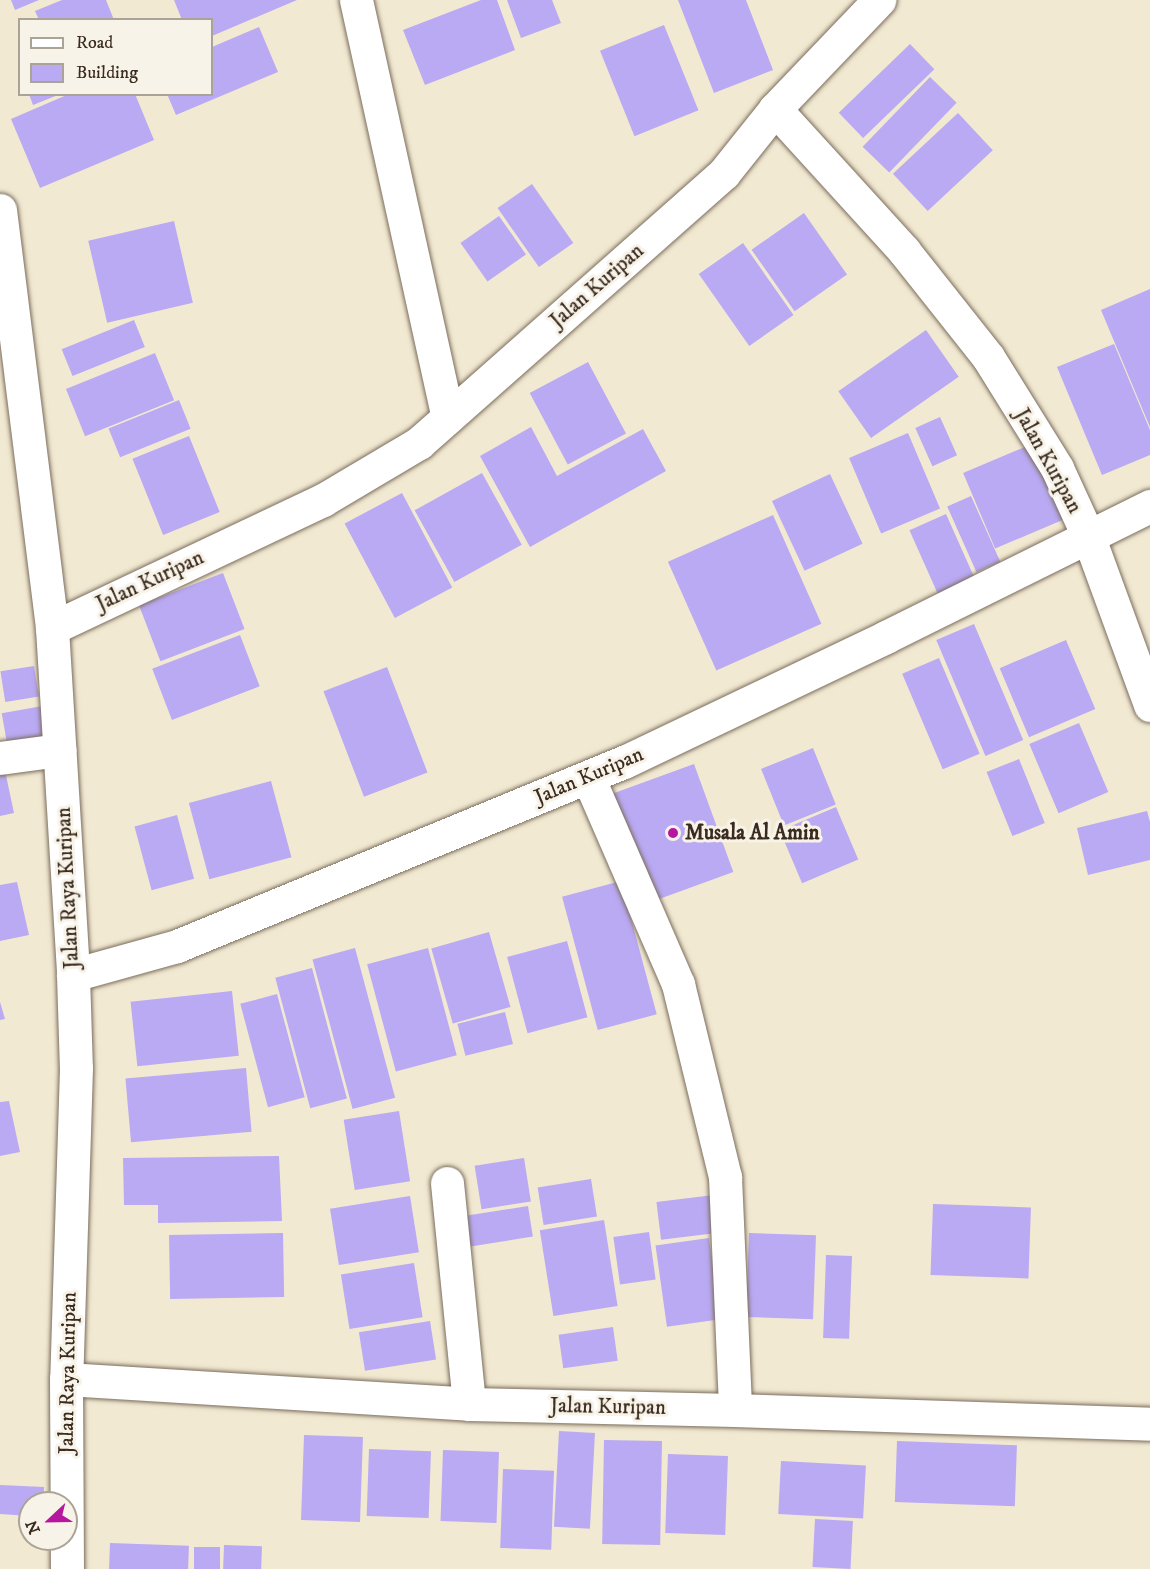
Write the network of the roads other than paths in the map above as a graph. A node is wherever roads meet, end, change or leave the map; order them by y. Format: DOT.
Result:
graph roads {
  1 [pos="356,0"];
  2 [pos="879,0"];
  3 [pos="775,109"];
  4 [pos="0,210"];
  5 [pos="448,417"];
  6 [pos="1150,506"];
  7 [pos="1089,538"];
  8 [pos="52,628"];
  9 [pos="1150,705"];
  10 [pos="59,750"];
  11 [pos="0,758"];
  12 [pos="588,777"];
  13 [pos="73,975"];
  14 [pos="447,1183"];
  15 [pos="66,1379"];
  16 [pos="470,1404"];
  17 [pos="735,1410"];
  18 [pos="1150,1424"];
  19 [pos="66,1569"];
  1 -- 5 [label="street"];
  2 -- 3 [label="street, Jalan Kuripan"];
  3 -- 5 [label="street, Jalan Kuripan"];
  3 -- 7 [label="street, Jalan Kuripan"];
  4 -- 8 [label="street, Jalan Raya Kuripan"];
  5 -- 8 [label="street, Jalan Kuripan"];
  6 -- 7 [label="street, Jalan Kuripan"];
  7 -- 9 [label="street, Jalan Kuripan"];
  7 -- 12 [label="street, Jalan Kuripan"];
  8 -- 10 [label="street, Jalan Raya Kuripan"];
  10 -- 11 [label="street"];
  10 -- 13 [label="street, Jalan Raya Kuripan"];
  12 -- 13 [label="street, Jalan Kuripan"];
  12 -- 17 [label="street"];
  13 -- 15 [label="street, Jalan Raya Kuripan"];
  14 -- 16 [label="street"];
  15 -- 16 [label="street, Jalan Kuripan"];
  15 -- 19 [label="street, Jalan Raya Kuripan"];
  16 -- 17 [label="street, Jalan Kuripan"];
  17 -- 18 [label="street, Jalan Kuripan"];
}
